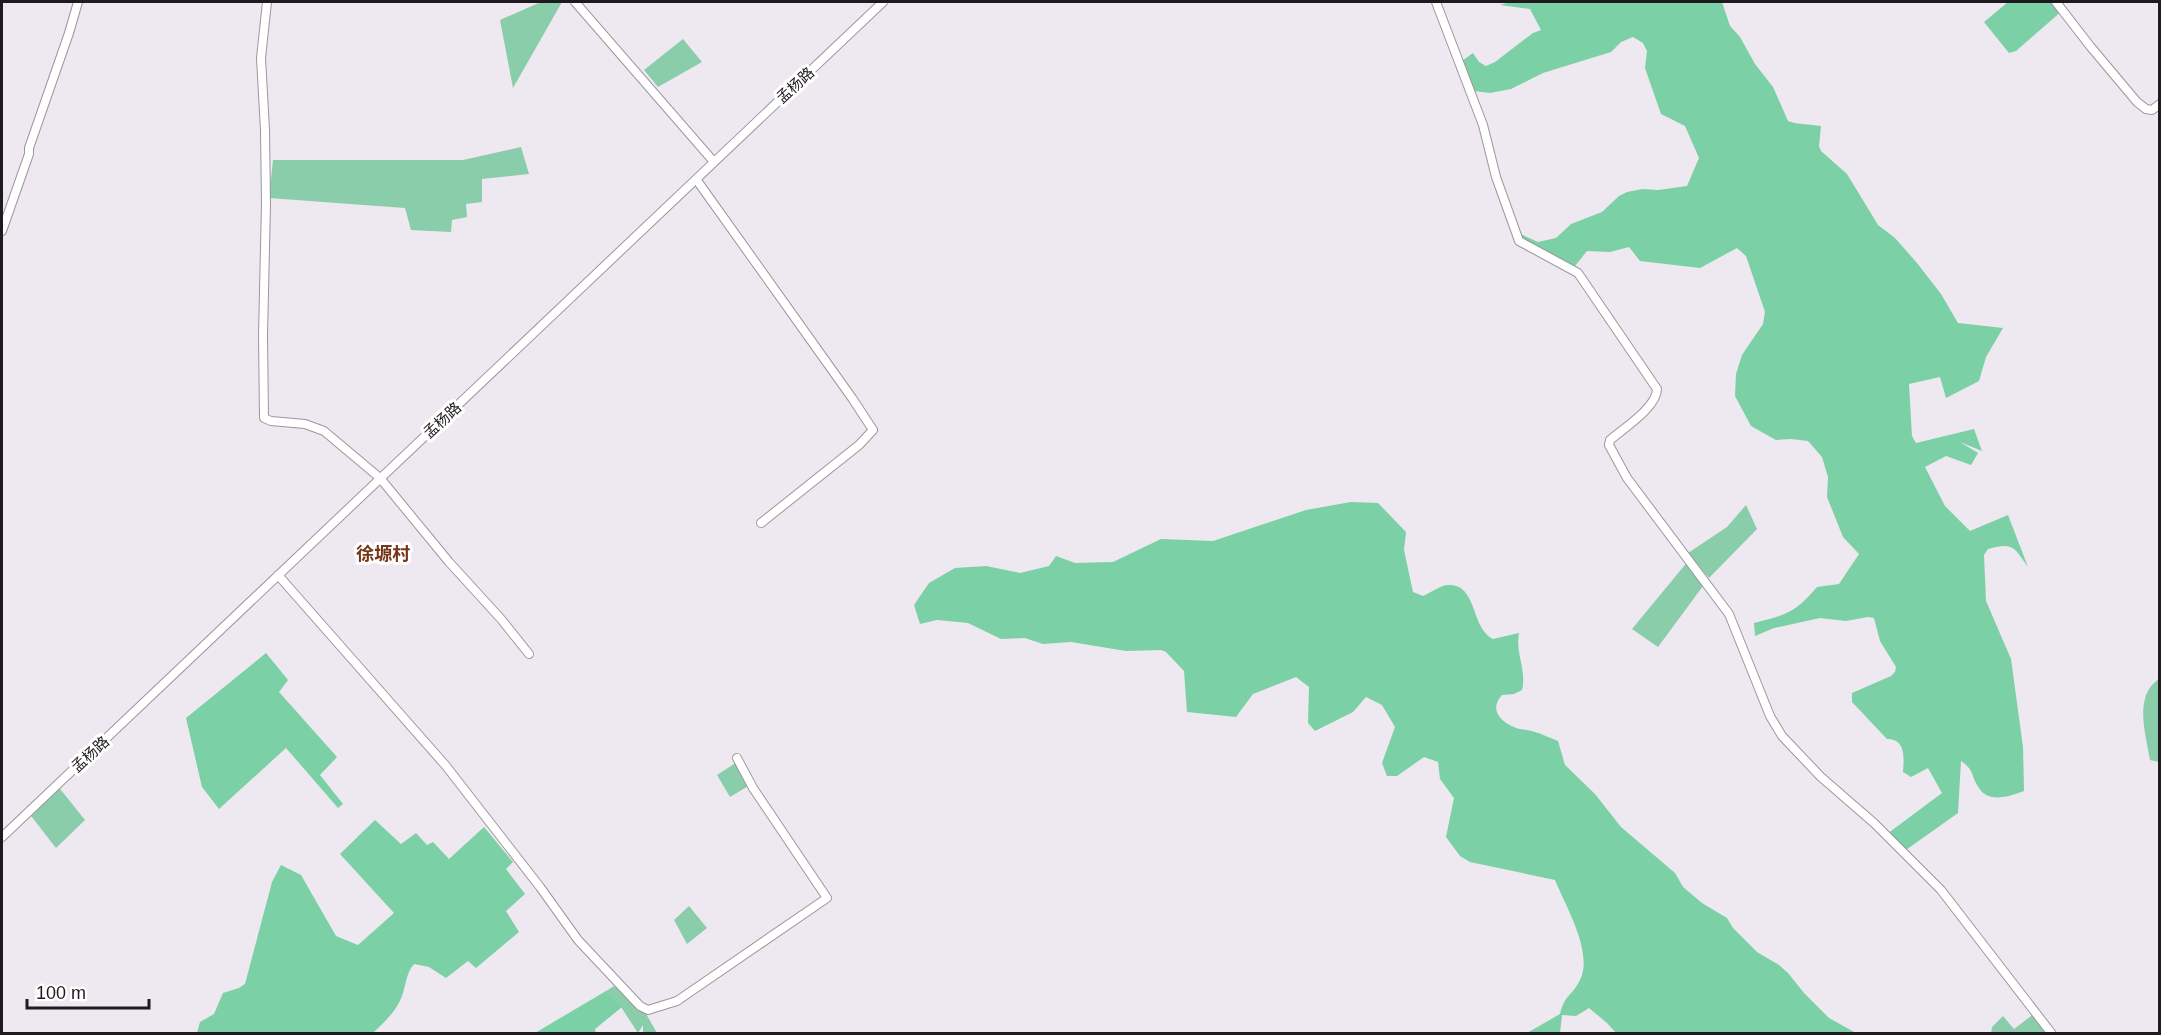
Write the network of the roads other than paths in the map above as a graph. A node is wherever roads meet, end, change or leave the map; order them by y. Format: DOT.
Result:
graph roads {
  1 [pos="78,2"];
  2 [pos="267,2"];
  3 [pos="575,2"];
  4 [pos="883,2"];
  5 [pos="1436,2"];
  6 [pos="2056,2"];
  7 [pos="2160,104"];
  8 [pos="714,162"];
  9 [pos="696,179"];
  10 [pos="2,231"];
  11 [pos="381,478"];
  12 [pos="761,523"];
  13 [pos="278,575"];
  14 [pos="529,654"];
  15 [pos="737,758"];
  16 [pos="2,824"];
  17 [pos="9,830"];
  18 [pos="2,837"];
  19 [pos="2052,1034"];
  1 -- 10 [label="street"];
  2 -- 11 [label="street"];
  3 -- 8 [label="street"];
  4 -- 8 [label="street, 孟杨路"];
  5 -- 19 [label="street"];
  6 -- 7 [label="street"];
  8 -- 9 [label="street, 孟杨路"];
  9 -- 11 [label="street, 孟杨路"];
  9 -- 12 [label="street"];
  11 -- 13 [label="street, 孟杨路"];
  11 -- 14 [label="street"];
  13 -- 15 [label="street"];
  13 -- 17 [label="street, 孟杨路"];
  16 -- 17 [label="street"];
  17 -- 18 [label="street, 孟杨路"];
}
